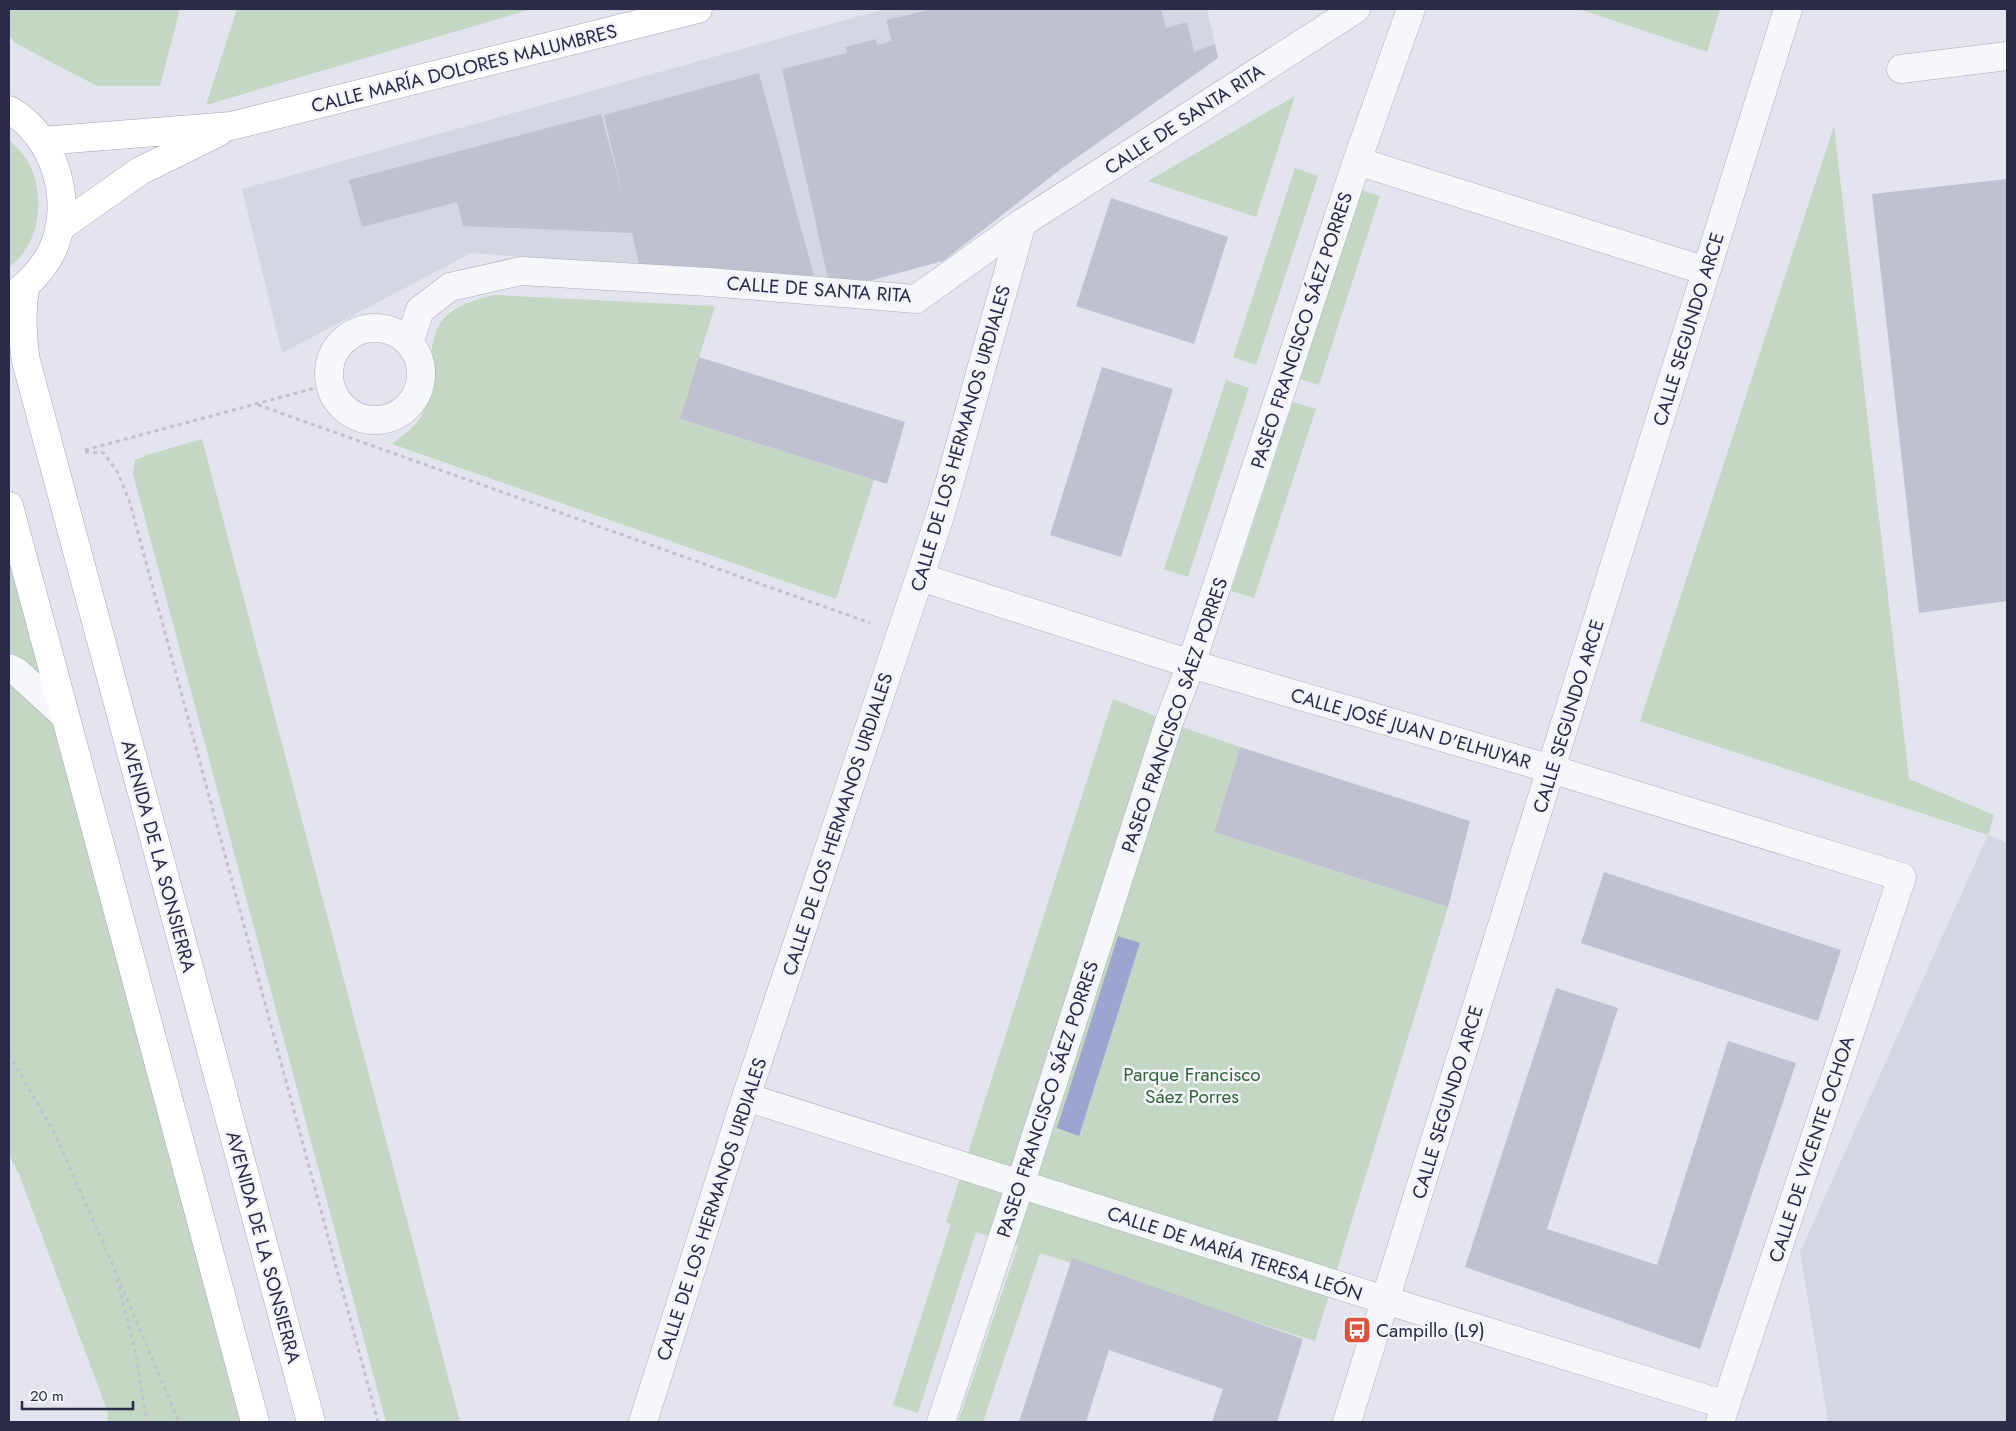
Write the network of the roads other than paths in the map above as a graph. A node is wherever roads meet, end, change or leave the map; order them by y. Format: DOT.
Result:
graph roads {
  1 [pos="698,9"];
  2 [pos="1356,9"];
  3 [pos="1411,9"];
  4 [pos="1788,9"];
  5 [pos="2007,56"];
  6 [pos="1901,69"];
  7 [pos="9,110"];
  8 [pos="231,126"];
  9 [pos="42,141"];
  10 [pos="1357,161"];
  11 [pos="1022,224"];
  12 [pos="59,228"];
  13 [pos="1706,271"];
  14 [pos="17,293"];
  15 [pos="409,342"];
  16 [pos="9,506"];
  17 [pos="920,577"];
  18 [pos="1191,664"];
  19 [pos="9,668"];
  20 [pos="64,715"];
  21 [pos="1551,769"];
  22 [pos="1902,877"];
  23 [pos="746,1097"];
  24 [pos="1020,1185"];
  25 [pos="1385,1300"];
  26 [pos="1723,1413"];
  27 [pos="255,1422"];
  28 [pos="311,1422"];
  29 [pos="643,1422"];
  30 [pos="941,1422"];
  31 [pos="1347,1422"];
  1 -- 8 [label="main road, CALLE MARÍA DOLORES MALUMBRES"];
  2 -- 11 [label="street, CALLE DE SANTA RITA"];
  3 -- 10 [label="street, PASEO FRANCISCO SÁEZ PORRES"];
  4 -- 13 [label="street, CALLE SEGUNDO ARCE"];
  5 -- 6 [label="street"];
  7 -- 9 [label="main road"];
  8 -- 9 [label="main road, CALLE MARÍA DOLORES MALUMBRES"];
  8 -- 12 [label="main road, CALLE MARÍA DOLORES MALUMBRES"];
  9 -- 12 [label="main road"];
  10 -- 13 [label="street"];
  10 -- 18 [label="street, PASEO FRANCISCO SÁEZ PORRES"];
  11 -- 15 [label="street, CALLE DE SANTA RITA"];
  11 -- 17 [label="street, CALLE DE LOS HERMANOS URDIALES"];
  12 -- 14 [label="main road"];
  13 -- 21 [label="street, CALLE SEGUNDO ARCE"];
  14 -- 28 [label="main road, AVENIDA DE LA SONSIERRA"];
  15 -- 15 [label="street"];
  16 -- 20 [label="main road"];
  17 -- 18 [label="street, CALLE JOSÉ JUAN D'ELHUYAR"];
  17 -- 23 [label="street, CALLE DE LOS HERMANOS URDIALES"];
  18 -- 21 [label="street, CALLE JOSÉ JUAN D'ELHUYAR"];
  18 -- 24 [label="street, PASEO FRANCISCO SÁEZ PORRES"];
  19 -- 20 [label="street"];
  20 -- 27 [label="main road"];
  21 -- 22 [label="street, CALLE JOSÉ JUAN D'ELHUYAR"];
  21 -- 25 [label="street, CALLE SEGUNDO ARCE"];
  22 -- 26 [label="street, CALLE DE VICENTE OCHOA"];
  23 -- 24 [label="street, CALLE DE MARÍA TERESA LEÓN"];
  23 -- 29 [label="street, CALLE DE LOS HERMANOS URDIALES"];
  24 -- 25 [label="street, CALLE DE MARÍA TERESA LEÓN"];
  24 -- 30 [label="street, PASEO FRANCISCO SÁEZ PORRES"];
  25 -- 26 [label="street, CALLE DE MARÍA TERESA LEÓN"];
  25 -- 31 [label="street, CALLE SEGUNDO ARCE"];
}
